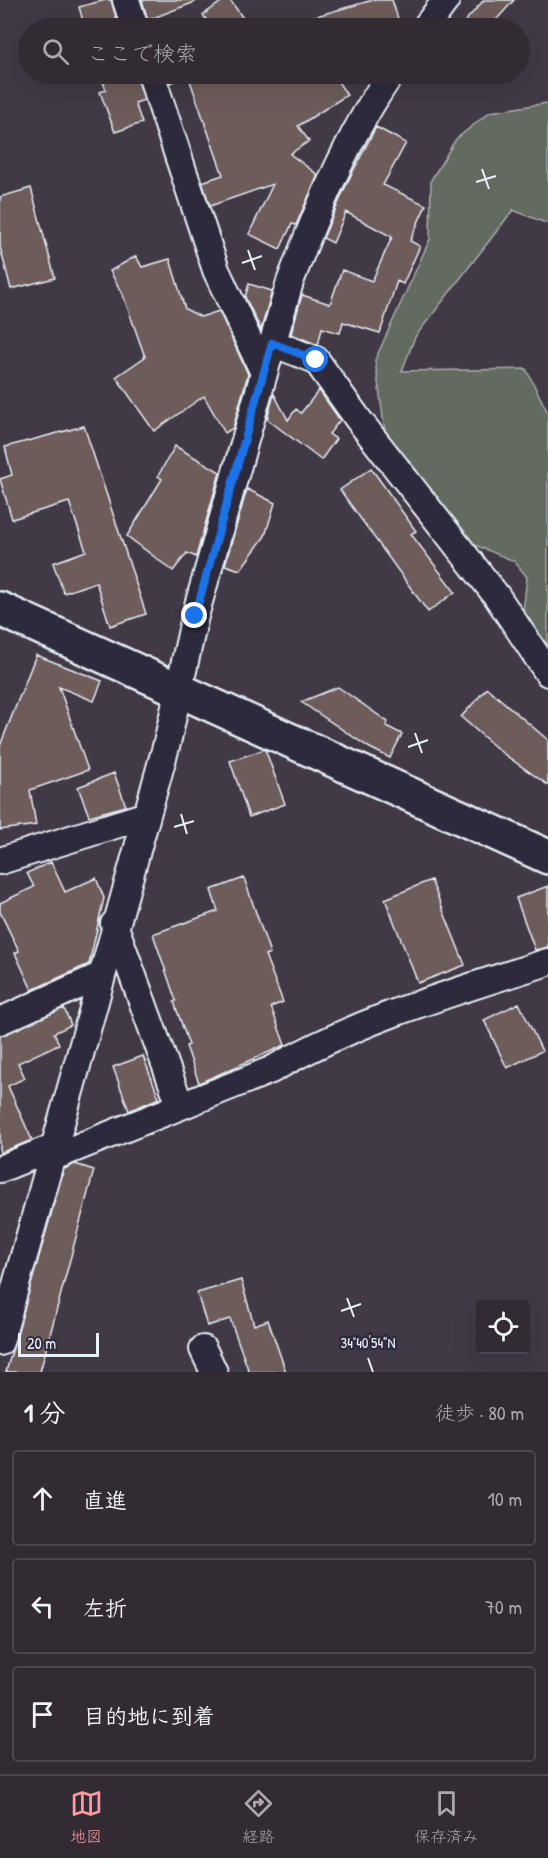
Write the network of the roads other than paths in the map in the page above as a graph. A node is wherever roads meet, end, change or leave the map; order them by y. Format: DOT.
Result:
graph roads {
  1 [pos="126,0"];
  2 [pos="446,0"];
  3 [pos="132,18"];
  4 [pos="432,18"];
  5 [pos="154,84"];
  6 [pos="384,84"];
  7 [pos="272,343"];
  8 [pos="264,373"];
  9 [pos="0,609"];
  10 [pos="548,673"];
  11 [pos="179,689"];
  12 [pos="144,816"];
  13 [pos="548,857"];
  14 [pos="0,861"];
  15 [pos="114,924"];
  16 [pos="548,962"];
  17 [pos="102,975"];
  18 [pos="0,1021"];
  19 [pos="180,1104"];
  20 [pos="53,1153"];
  21 [pos="0,1169"];
  22 [pos="0,1342"];
  1 -- 3 [label="street"];
  2 -- 4 [label="street"];
  5 -- 8 [label="street"];
  6 -- 7 [label="street"];
  7 -- 8 [label="street"];
  7 -- 10 [label="street"];
  8 -- 11 [label="street"];
  9 -- 11 [label="street"];
  11 -- 12 [label="street"];
  11 -- 13 [label="street"];
  12 -- 14 [label="street"];
  12 -- 15 [label="street"];
  15 -- 17 [label="street"];
  15 -- 19 [label="street"];
  16 -- 19 [label="street"];
  17 -- 18 [label="street"];
  17 -- 20 [label="street"];
  19 -- 20 [label="street"];
  20 -- 21 [label="street"];
  20 -- 22 [label="street"];
}
